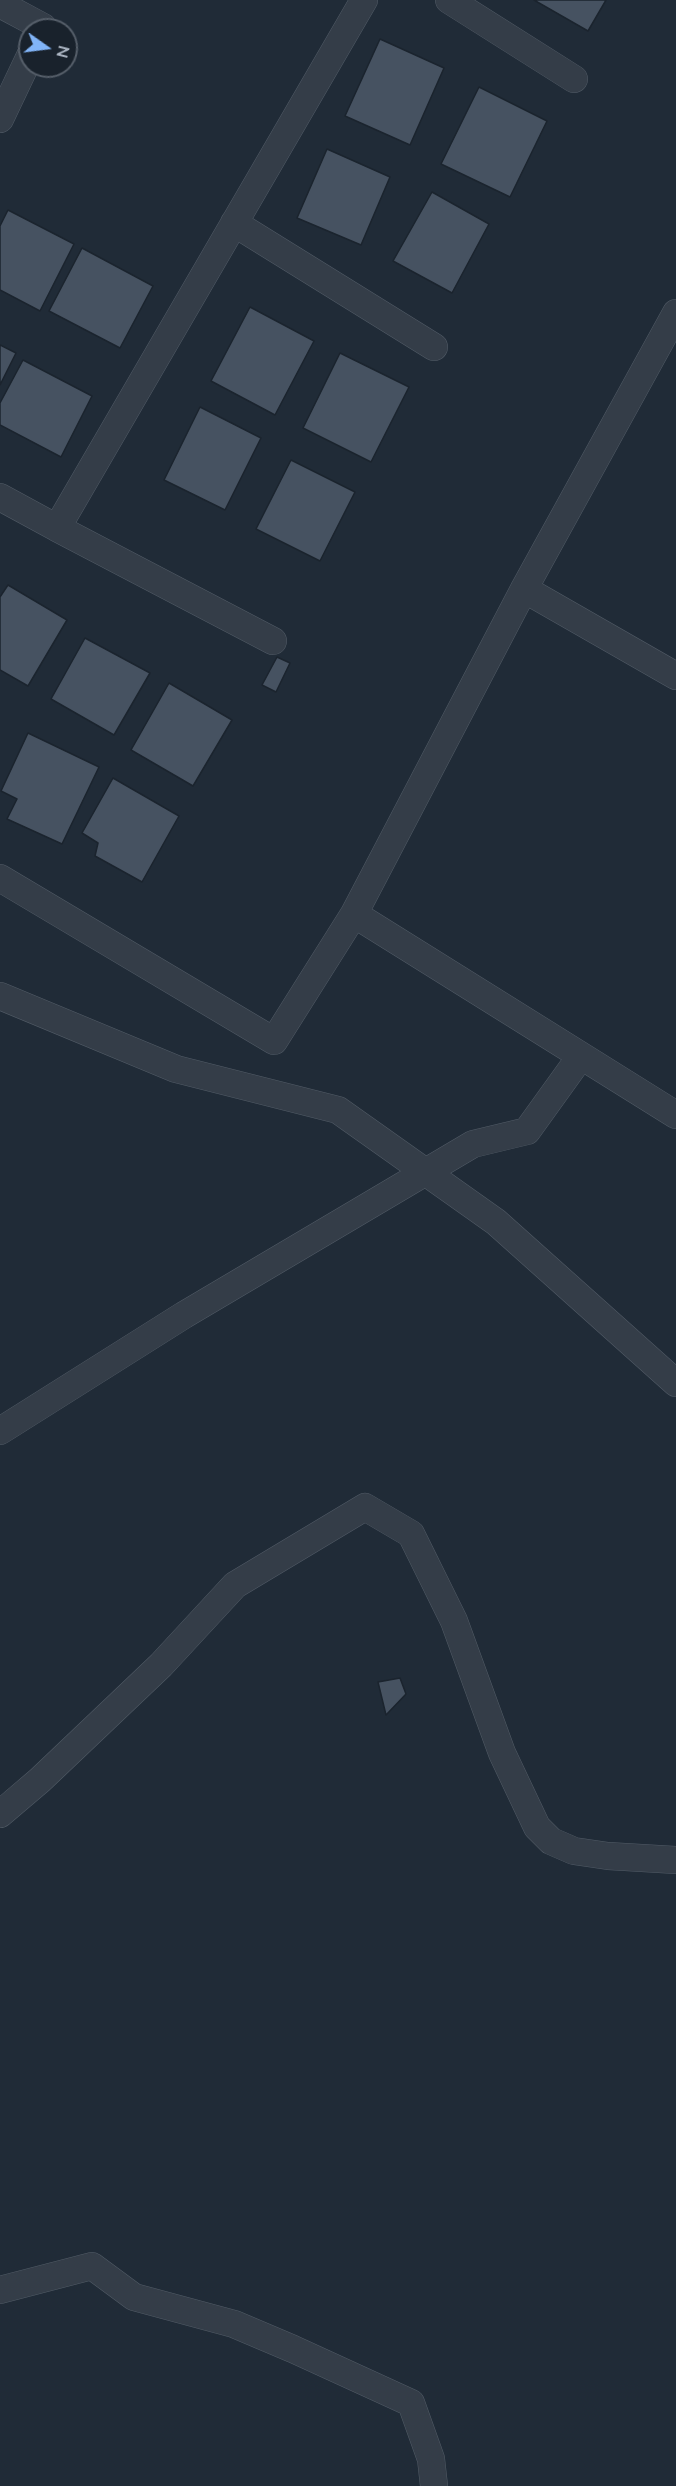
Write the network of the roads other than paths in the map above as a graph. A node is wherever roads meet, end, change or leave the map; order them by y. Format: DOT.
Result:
graph roads {
  1 [pos="364,0"];
  2 [pos="449,0"];
  3 [pos="0,4"];
  4 [pos="27,18"];
  5 [pos="20,78"];
  6 [pos="574,79"];
  7 [pos="0,119"];
  8 [pos="234,224"];
  9 [pos="676,314"];
  10 [pos="434,347"];
  11 [pos="0,497"];
  12 [pos="57,528"];
  13 [pos="524,589"];
  14 [pos="273,641"];
  15 [pos="676,676"];
  16 [pos="0,878"];
  17 [pos="354,914"];
  18 [pos="0,996"];
  19 [pos="581,1056"];
  20 [pos="676,1115"];
  21 [pos="426,1172"];
  22 [pos="676,1383"];
  23 [pos="0,1431"];
  24 [pos="0,1814"];
  25 [pos="676,1860"];
  26 [pos="0,2290"];
  27 [pos="434,2486"];
  1 -- 8 [label="street"];
  2 -- 6 [label="street"];
  3 -- 4 [label="street"];
  5 -- 7 [label="street"];
  8 -- 10 [label="street"];
  8 -- 12 [label="street"];
  9 -- 13 [label="street"];
  11 -- 12 [label="street"];
  12 -- 14 [label="street"];
  13 -- 15 [label="street"];
  13 -- 17 [label="street"];
  16 -- 17 [label="street"];
  17 -- 19 [label="street"];
  18 -- 21 [label="street"];
  19 -- 20 [label="street"];
  19 -- 21 [label="street"];
  21 -- 22 [label="street"];
  21 -- 23 [label="street"];
  24 -- 25 [label="street"];
  26 -- 27 [label="street"];
}
